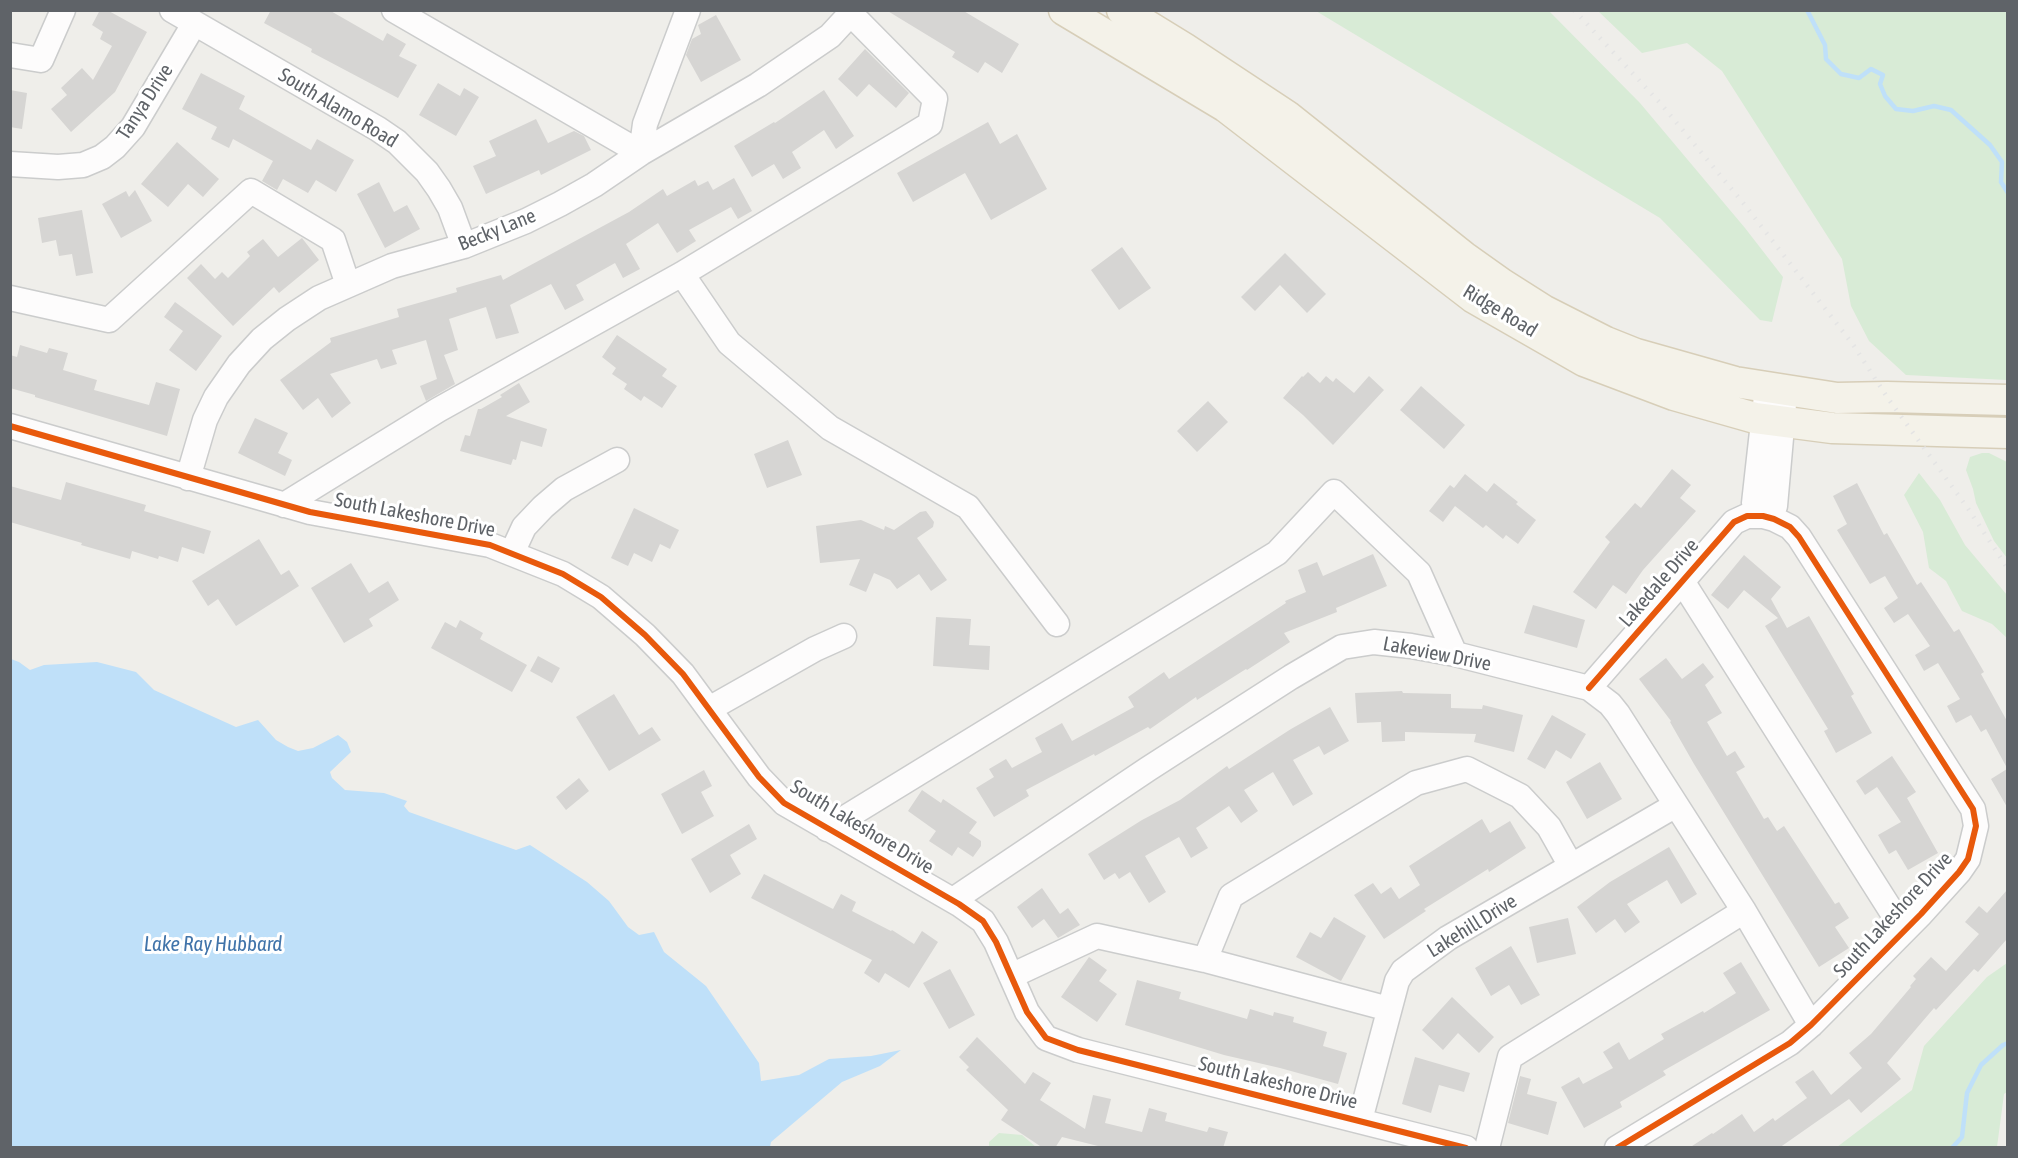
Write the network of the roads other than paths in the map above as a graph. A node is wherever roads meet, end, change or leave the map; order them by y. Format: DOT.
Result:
graph roads {
  1 [pos="63,10"];
  2 [pos="172,10"];
  3 [pos="394,10"];
  4 [pos="688,10"];
  5 [pos="1064,10"];
  6 [pos="1122,10"];
  7 [pos="853,12"];
  8 [pos="195,24"];
  9 [pos="10,55"];
  10 [pos="1316,139"];
  11 [pos="641,153"];
  12 [pos="1299,163"];
  13 [pos="10,164"];
  14 [pos="464,246"];
  15 [pos="682,274"];
  16 [pos="348,285"];
  17 [pos="10,298"];
  18 [pos="1564,335"];
  19 [pos="1776,389"];
  20 [pos="2007,400"];
  21 [pos="1773,420"];
  22 [pos="10,426"];
  23 [pos="2007,433"];
  24 [pos="617,460"];
  25 [pos="188,478"];
  26 [pos="284,505"];
  27 [pos="1763,516"];
  28 [pos="513,553"];
  29 [pos="1682,581"];
  30 [pos="1057,624"];
  31 [pos="844,636"];
  32 [pos="1455,654"];
  33 [pos="1588,688"];
  34 [pos="709,709"];
  35 [pos="1676,805"];
  36 [pos="827,829"];
  37 [pos="1571,866"];
  38 [pos="952,900"];
  39 [pos="1744,911"];
  40 [pos="1904,932"];
  41 [pos="1205,960"];
  42 [pos="1011,976"];
  43 [pos="1389,1009"];
  44 [pos="1811,1025"];
  45 [pos="1360,1120"];
  46 [pos="1466,1148"];
  47 [pos="1487,1148"];
  48 [pos="1617,1148"];
  1 -- 9 [label="street"];
  2 -- 8 [label="street, South Alamo Road"];
  3 -- 11 [label="street"];
  4 -- 11 [label="street"];
  5 -- 12 [label="main road, Ridge Road"];
  6 -- 10 [label="main road, Ridge Road"];
  7 -- 11 [label="street, Becky Lane"];
  7 -- 15 [label="street"];
  8 -- 13 [label="street, Tanya Drive"];
  8 -- 14 [label="street, South Alamo Road"];
  10 -- 12 [label="main road"];
  10 -- 18 [label="main road, Ridge Road"];
  11 -- 14 [label="street, Becky Lane"];
  12 -- 18 [label="main road, Ridge Road"];
  14 -- 16 [label="street, Becky Lane"];
  15 -- 26 [label="street"];
  15 -- 30 [label="street"];
  16 -- 17 [label="street"];
  16 -- 25 [label="street, Becky Lane"];
  18 -- 19 [label="main road, Ridge Road"];
  18 -- 21 [label="main road, Ridge Road"];
  19 -- 20 [label="main road, Ridge Road"];
  19 -- 21 [label="street"];
  21 -- 23 [label="main road, Ridge Road"];
  21 -- 27 [label="street"];
  22 -- 25 [label="street, South Lakeshore Drive"];
  24 -- 28 [label="street"];
  25 -- 26 [label="street, South Lakeshore Drive"];
  26 -- 28 [label="street, South Lakeshore Drive"];
  27 -- 29 [label="street, Lakedale Drive"];
  27 -- 40 [label="street, South Lakeshore Drive"];
  28 -- 34 [label="street, South Lakeshore Drive"];
  29 -- 33 [label="street, Lakedale Drive"];
  29 -- 40 [label="street"];
  31 -- 34 [label="street"];
  32 -- 33 [label="street, Lakeview Drive"];
  32 -- 36 [label="street"];
  32 -- 38 [label="street, Lakeview Drive"];
  33 -- 35 [label="street, Lakeview Drive"];
  34 -- 36 [label="street, South Lakeshore Drive"];
  35 -- 37 [label="street, Lakehill Drive"];
  35 -- 39 [label="street, Lakeview Drive"];
  36 -- 38 [label="street, South Lakeshore Drive"];
  37 -- 41 [label="street"];
  37 -- 43 [label="street, Lakehill Drive"];
  38 -- 42 [label="street, South Lakeshore Drive"];
  39 -- 44 [label="street, Lakeview Drive"];
  39 -- 47 [label="street"];
  40 -- 44 [label="street, South Lakeshore Drive"];
  41 -- 42 [label="street"];
  41 -- 43 [label="street"];
  42 -- 45 [label="street, South Lakeshore Drive"];
  43 -- 45 [label="street, Lakehill Drive"];
  44 -- 48 [label="street, South Lakeshore Drive"];
  45 -- 46 [label="street, South Lakeshore Drive"];
}
